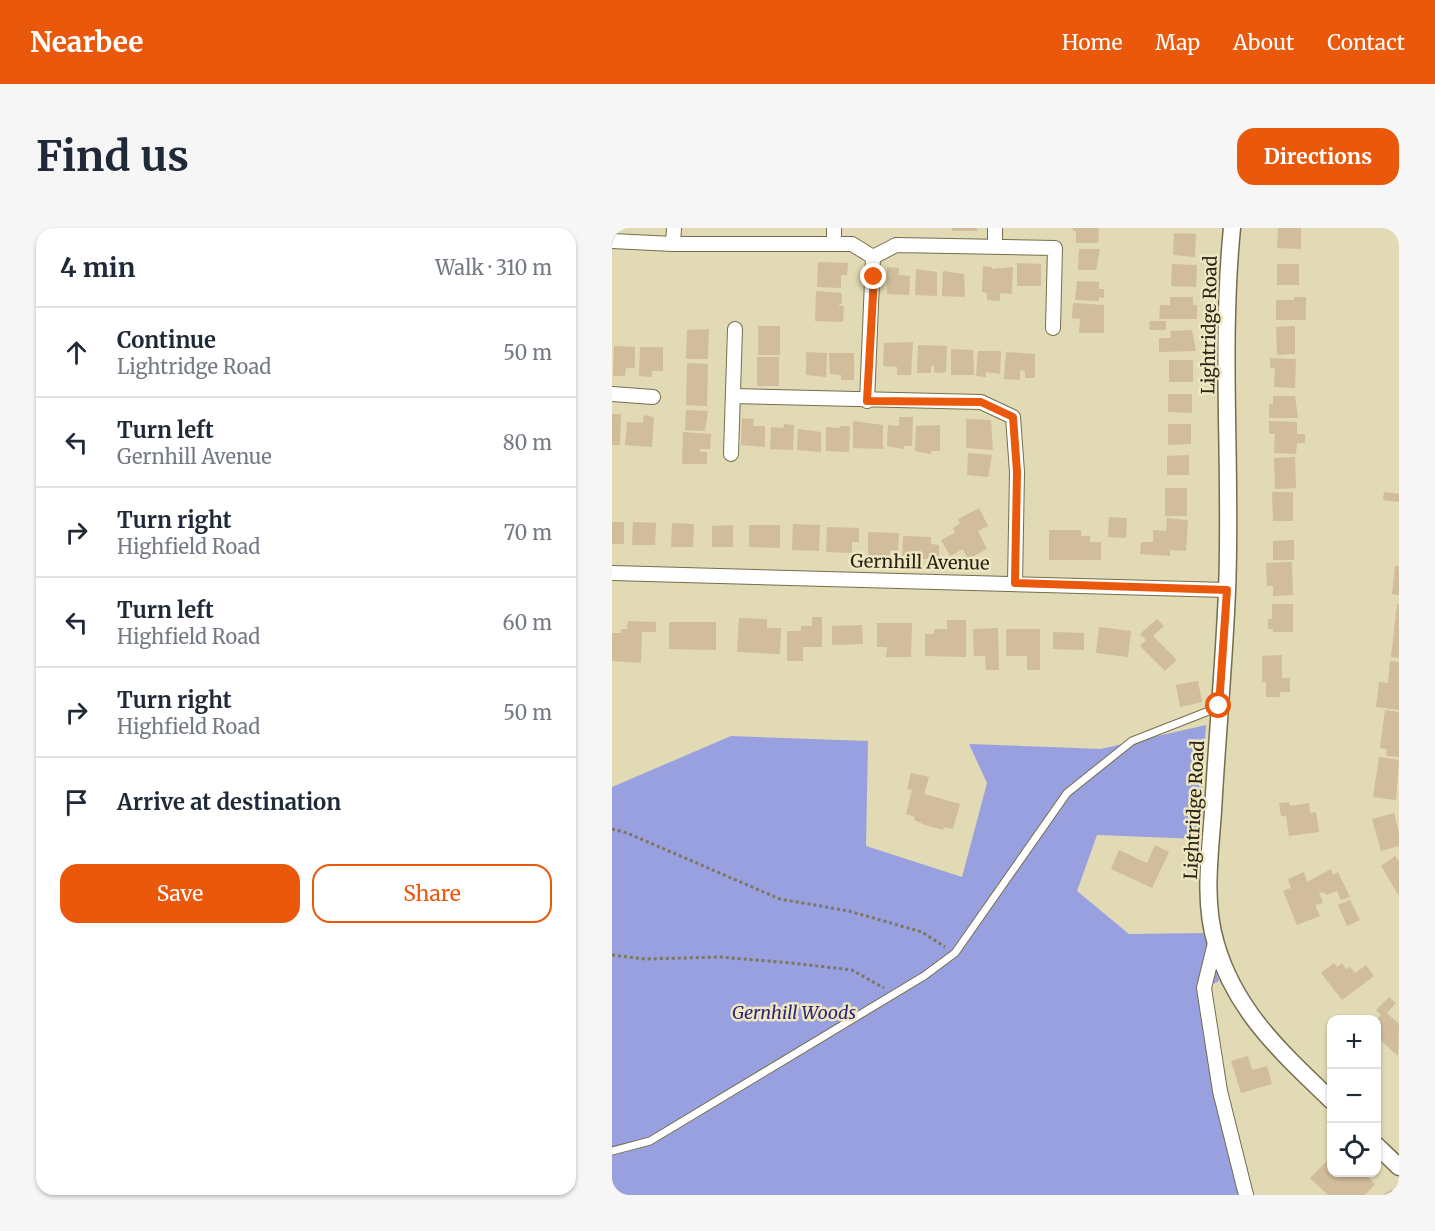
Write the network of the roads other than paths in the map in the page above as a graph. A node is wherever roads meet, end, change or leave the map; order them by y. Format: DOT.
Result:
graph roads {
  1 [pos="674,228"];
  2 [pos="834,228"];
  3 [pos="995,228"];
  4 [pos="1232,228"];
  5 [pos="612,241"];
  6 [pos="674,244"];
  7 [pos="834,244"];
  8 [pos="995,247"];
  9 [pos="873,256"];
  10 [pos="1053,328"];
  11 [pos="735,329"];
  12 [pos="612,394"];
  13 [pos="733,396"];
  14 [pos="653,397"];
  15 [pos="867,401"];
  16 [pos="731,454"];
  17 [pos="612,573"];
  18 [pos="1015,583"];
  19 [pos="1227,590"];
  20 [pos="1219,706"];
  21 [pos="1215,943"];
  22 [pos="1327,1096"];
  23 [pos="1381,1149"];
  24 [pos="612,1151"];
  25 [pos="1399,1167"];
  26 [pos="1246,1195"];
  1 -- 6 [label="street"];
  2 -- 7 [label="street"];
  3 -- 8 [label="street"];
  4 -- 19 [label="street, Lightridge Road"];
  5 -- 6 [label="street"];
  6 -- 7 [label="street"];
  7 -- 9 [label="street"];
  8 -- 9 [label="street"];
  8 -- 10 [label="street"];
  9 -- 15 [label="street"];
  11 -- 13 [label="street"];
  12 -- 14 [label="street"];
  13 -- 15 [label="street"];
  13 -- 16 [label="street"];
  15 -- 18 [label="street"];
  17 -- 18 [label="street, Gernhill Avenue"];
  18 -- 19 [label="street, Gernhill Avenue"];
  19 -- 20 [label="street, Lightridge Road"];
  20 -- 21 [label="street, Lightridge Road"];
  20 -- 24 [label="lane"];
  21 -- 22 [label="street, Lightridge Road"];
  21 -- 26 [label="street"];
  23 -- 25 [label="street"];
}
